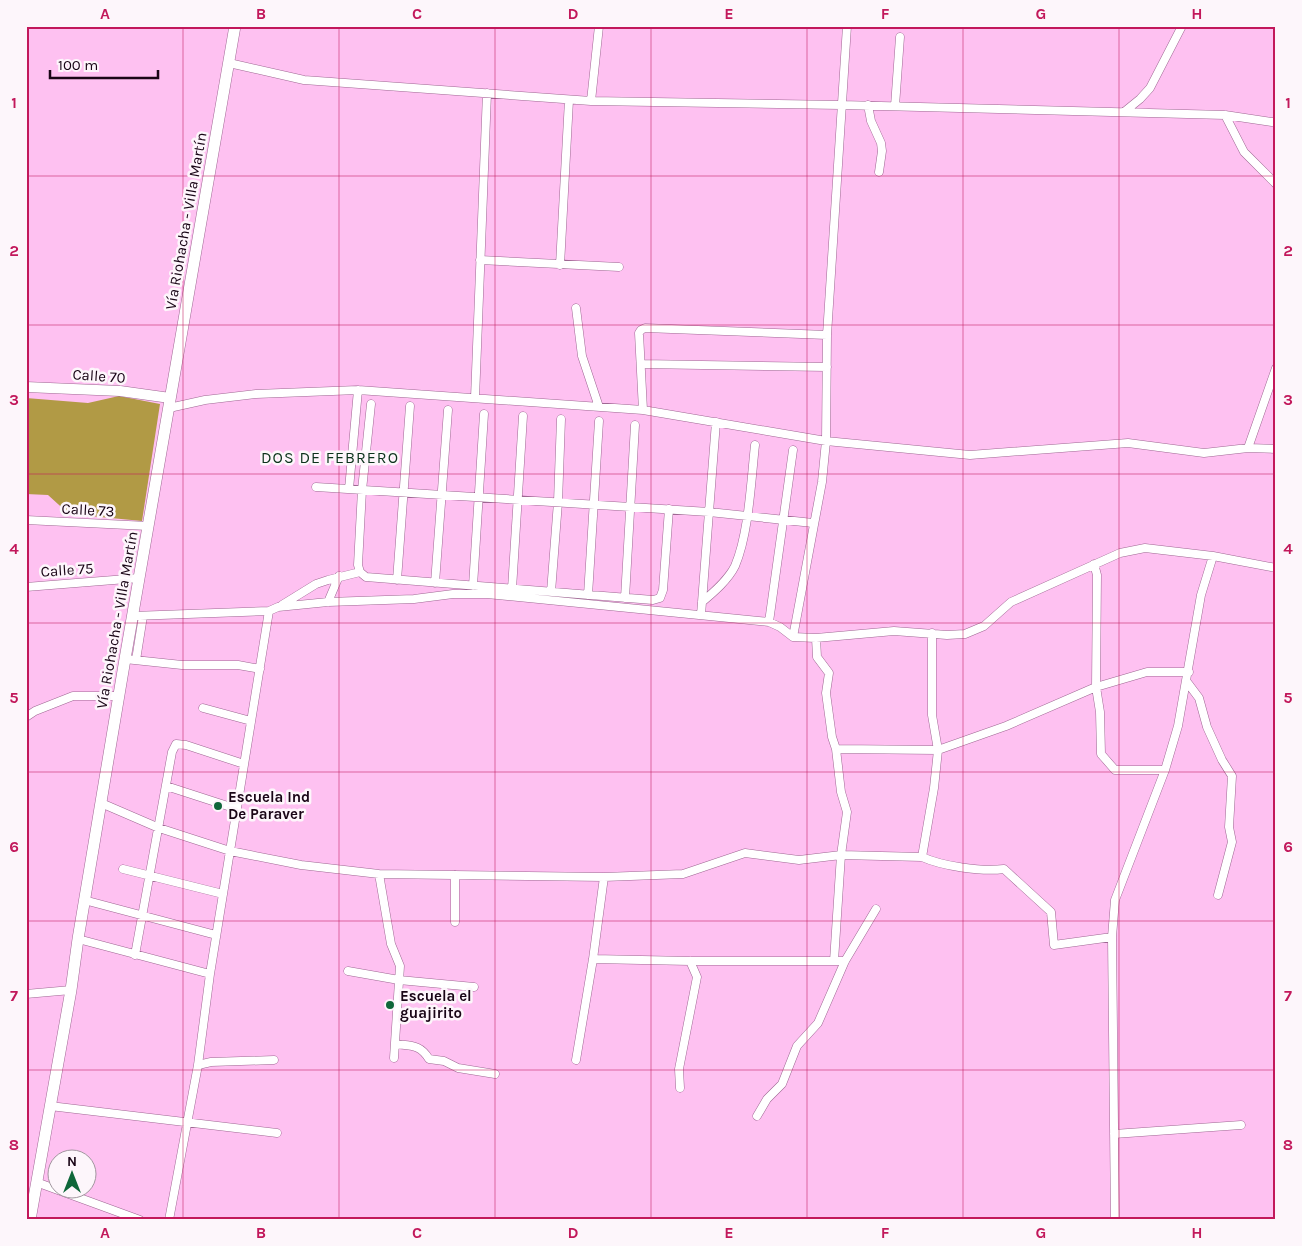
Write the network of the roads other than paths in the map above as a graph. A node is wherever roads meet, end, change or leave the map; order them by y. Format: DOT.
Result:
graph roads {
  1 [pos="235,26"];
  2 [pos="599,26"];
  3 [pos="846,26"];
  4 [pos="1182,26"];
  5 [pos="900,37"];
  6 [pos="229,63"];
  7 [pos="487,93"];
  8 [pos="569,100"];
  9 [pos="591,101"];
  10 [pos="840,105"];
  11 [pos="868,106"];
  12 [pos="895,106"];
  13 [pos="1124,112"];
  14 [pos="1224,115"];
  15 [pos="1272,122"];
  16 [pos="880,172"];
  17 [pos="1276,184"];
  18 [pos="480,260"];
  19 [pos="560,265"];
  20 [pos="620,268"];
  21 [pos="576,308"];
  22 [pos="827,335"];
  23 [pos="641,364"];
  24 [pos="827,367"];
  25 [pos="1276,368"];
  26 [pos="26,387"];
  27 [pos="358,390"];
  28 [pos="475,398"];
  29 [pos="170,403"];
  30 [pos="371,404"];
  31 [pos="410,406"];
  32 [pos="599,407"];
  33 [pos="448,410"];
  34 [pos="643,410"];
  35 [pos="484,414"];
  36 [pos="523,416"];
  37 [pos="561,419"];
  38 [pos="599,421"];
  39 [pos="716,422"];
  40 [pos="635,425"];
  41 [pos="826,442"];
  42 [pos="755,445"];
  43 [pos="1248,448"];
  44 [pos="1276,449"];
  45 [pos="793,450"];
  46 [pos="316,487"];
  47 [pos="349,489"];
  48 [pos="362,490"];
  49 [pos="404,492"];
  50 [pos="441,495"];
  51 [pos="480,497"];
  52 [pos="518,500"];
  53 [pos="558,502"];
  54 [pos="594,504"];
  55 [pos="631,507"];
  56 [pos="669,509"];
  57 [pos="709,512"];
  58 [pos="746,516"];
  59 [pos="26,520"];
  60 [pos="783,520"];
  61 [pos="813,523"];
  62 [pos="148,526"];
  63 [pos="1213,556"];
  64 [pos="1094,564"];
  65 [pos="1276,568"];
  66 [pos="360,572"];
  67 [pos="339,576"];
  68 [pos="139,578"];
  69 [pos="397,580"];
  70 [pos="435,583"];
  71 [pos="474,586"];
  72 [pos="26,587"];
  73 [pos="512,589"];
  74 [pos="551,592"];
  75 [pos="588,595"];
  76 [pos="625,598"];
  77 [pos="328,602"];
  78 [pos="702,602"];
  79 [pos="278,607"];
  80 [pos="269,611"];
  81 [pos="700,615"];
  82 [pos="138,616"];
  83 [pos="769,622"];
  84 [pos="932,633"];
  85 [pos="792,637"];
  86 [pos="816,638"];
  87 [pos="131,659"];
  88 [pos="260,669"];
  89 [pos="1188,672"];
  90 [pos="1187,682"];
  91 [pos="1096,687"];
  92 [pos="119,696"];
  93 [pos="203,708"];
  94 [pos="26,717"];
  95 [pos="251,722"];
  96 [pos="836,749"];
  97 [pos="938,750"];
  98 [pos="244,764"];
  99 [pos="1165,770"];
  100 [pos="166,786"];
  101 [pos="101,803"];
  102 [pos="237,809"];
  103 [pos="159,828"];
  104 [pos="230,850"];
  105 [pos="841,856"];
  106 [pos="922,857"];
  107 [pos="123,869"];
  108 [pos="379,874"];
  109 [pos="150,875"];
  110 [pos="455,875"];
  111 [pos="604,878"];
  112 [pos="223,894"];
  113 [pos="1218,895"];
  114 [pos="84,900"];
  115 [pos="876,909"];
  116 [pos="142,915"];
  117 [pos="455,922"];
  118 [pos="216,935"];
  119 [pos="1112,937"];
  120 [pos="78,939"];
  121 [pos="135,955"];
  122 [pos="593,959"];
  123 [pos="690,961"];
  124 [pos="834,961"];
  125 [pos="845,961"];
  126 [pos="348,971"];
  127 [pos="210,974"];
  128 [pos="399,980"];
  129 [pos="474,987"];
  130 [pos="71,990"];
  131 [pos="26,994"];
  132 [pos="395,1044"];
  133 [pos="394,1058"];
  134 [pos="274,1060"];
  135 [pos="576,1060"];
  136 [pos="198,1065"];
  137 [pos="495,1074"];
  138 [pos="680,1088"];
  139 [pos="50,1106"];
  140 [pos="757,1116"];
  141 [pos="186,1123"];
  142 [pos="1242,1125"];
  143 [pos="277,1133"];
  144 [pos="1114,1134"];
  145 [pos="36,1182"];
  146 [pos="30,1220"];
  147 [pos="140,1220"];
  148 [pos="169,1220"];
  149 [pos="1115,1220"];
  1 -- 6 [label="main road, Vía Riohacha - Villa Martín"];
  2 -- 9 [label="street"];
  3 -- 10 [label="street"];
  4 -- 13 [label="street"];
  5 -- 12 [label="street"];
  6 -- 7 [label="street"];
  6 -- 29 [label="main road, Vía Riohacha - Villa Martín"];
  7 -- 8 [label="street"];
  7 -- 18 [label="street"];
  8 -- 9 [label="street"];
  8 -- 19 [label="street"];
  9 -- 10 [label="street"];
  10 -- 11 [label="street"];
  10 -- 22 [label="street"];
  11 -- 12 [label="street"];
  11 -- 16 [label="street"];
  12 -- 13 [label="street"];
  13 -- 14 [label="street"];
  14 -- 15 [label="street"];
  14 -- 17 [label="street"];
  18 -- 19 [label="street"];
  18 -- 28 [label="street"];
  19 -- 20 [label="street"];
  21 -- 32 [label="street"];
  22 -- 23 [label="street"];
  22 -- 24 [label="street"];
  23 -- 24 [label="street"];
  23 -- 34 [label="street"];
  24 -- 41 [label="street"];
  25 -- 43 [label="street"];
  26 -- 29 [label="street, Calle 70"];
  27 -- 28 [label="street"];
  27 -- 29 [label="street"];
  27 -- 47 [label="street"];
  28 -- 32 [label="street"];
  29 -- 62 [label="main road, Vía Riohacha - Villa Martín"];
  30 -- 48 [label="street"];
  31 -- 49 [label="street"];
  32 -- 34 [label="street"];
  33 -- 50 [label="street"];
  34 -- 39 [label="street"];
  35 -- 51 [label="street"];
  36 -- 52 [label="street"];
  37 -- 53 [label="street"];
  38 -- 54 [label="street"];
  39 -- 41 [label="street"];
  39 -- 57 [label="street"];
  40 -- 55 [label="street"];
  41 -- 43 [label="street"];
  41 -- 61 [label="street"];
  42 -- 58 [label="street"];
  43 -- 44 [label="street"];
  45 -- 60 [label="street"];
  46 -- 47 [label="street"];
  47 -- 48 [label="street"];
  48 -- 49 [label="street"];
  48 -- 66 [label="street"];
  49 -- 50 [label="street"];
  49 -- 69 [label="street"];
  50 -- 51 [label="street"];
  50 -- 70 [label="street"];
  51 -- 52 [label="street"];
  51 -- 71 [label="street"];
  52 -- 53 [label="street"];
  52 -- 73 [label="street"];
  53 -- 54 [label="street"];
  53 -- 74 [label="street"];
  54 -- 55 [label="street"];
  54 -- 75 [label="street"];
  55 -- 56 [label="street"];
  55 -- 76 [label="street"];
  56 -- 57 [label="street"];
  56 -- 76 [label="street"];
  57 -- 58 [label="street"];
  57 -- 78 [label="street"];
  58 -- 60 [label="street"];
  58 -- 78 [label="street"];
  59 -- 62 [label="street, Calle 73"];
  60 -- 61 [label="street"];
  60 -- 83 [label="street"];
  61 -- 85 [label="street"];
  62 -- 68 [label="main road, Vía Riohacha - Villa Martín"];
  63 -- 64 [label="street"];
  63 -- 65 [label="street"];
  63 -- 89 [label="street"];
  64 -- 84 [label="street"];
  64 -- 91 [label="street"];
  66 -- 67 [label="street"];
  66 -- 69 [label="street"];
  67 -- 77 [label="street"];
  67 -- 79 [label="street"];
  68 -- 72 [label="street, Calle 75"];
  68 -- 82 [label="main road, Vía Riohacha - Villa Martín"];
  69 -- 70 [label="street"];
  70 -- 71 [label="street"];
  71 -- 73 [label="street"];
  73 -- 74 [label="street"];
  74 -- 75 [label="street"];
  75 -- 76 [label="street"];
  77 -- 79 [label="street"];
  77 -- 81 [label="street"];
  78 -- 81 [label="street"];
  79 -- 80 [label="street"];
  80 -- 82 [label="street"];
  80 -- 88 [label="street"];
  81 -- 83 [label="street"];
  82 -- 87 [label="main road, Vía Riohacha - Villa Martín"];
  83 -- 85 [label="street"];
  84 -- 86 [label="street"];
  84 -- 97 [label="street"];
  85 -- 86 [label="street"];
  86 -- 96 [label="street"];
  87 -- 88 [label="street"];
  87 -- 92 [label="main road, Vía Riohacha - Villa Martín"];
  88 -- 95 [label="street"];
  89 -- 90 [label="street"];
  89 -- 91 [label="street"];
  90 -- 99 [label="street"];
  90 -- 113 [label="street"];
  91 -- 97 [label="street"];
  91 -- 99 [label="street"];
  92 -- 94 [label="street"];
  92 -- 101 [label="main road, Vía Riohacha - Villa Martín"];
  93 -- 95 [label="street"];
  95 -- 98 [label="street"];
  96 -- 97 [label="street"];
  96 -- 105 [label="street"];
  97 -- 106 [label="street"];
  98 -- 100 [label="street"];
  98 -- 102 [label="street"];
  99 -- 119 [label="street"];
  100 -- 102 [label="street"];
  100 -- 103 [label="street"];
  101 -- 103 [label="street"];
  101 -- 114 [label="main road, Vía Riohacha - Villa Martín"];
  102 -- 104 [label="street"];
  103 -- 104 [label="street"];
  103 -- 109 [label="street"];
  104 -- 108 [label="street"];
  104 -- 112 [label="street"];
  105 -- 106 [label="street"];
  105 -- 111 [label="street"];
  105 -- 124 [label="street"];
  106 -- 119 [label="street"];
  107 -- 109 [label="street"];
  108 -- 110 [label="street"];
  108 -- 128 [label="street"];
  109 -- 112 [label="street"];
  109 -- 116 [label="street"];
  110 -- 111 [label="street"];
  110 -- 117 [label="street"];
  111 -- 122 [label="street"];
  112 -- 118 [label="street"];
  114 -- 116 [label="street"];
  114 -- 120 [label="main road, Vía Riohacha - Villa Martín"];
  115 -- 125 [label="street"];
  116 -- 118 [label="street"];
  116 -- 121 [label="street"];
  118 -- 127 [label="street"];
  119 -- 144 [label="street"];
  120 -- 121 [label="street"];
  120 -- 130 [label="main road, Vía Riohacha - Villa Martín"];
  121 -- 127 [label="street"];
  122 -- 123 [label="street"];
  122 -- 135 [label="street"];
  123 -- 124 [label="street"];
  123 -- 138 [label="street"];
  124 -- 125 [label="street"];
  125 -- 140 [label="street"];
  126 -- 128 [label="street"];
  127 -- 136 [label="street"];
  128 -- 129 [label="street"];
  128 -- 132 [label="street"];
  130 -- 131 [label="street"];
  130 -- 139 [label="main road, Vía Riohacha - Villa Martín"];
  132 -- 133 [label="street"];
  132 -- 137 [label="street"];
  134 -- 136 [label="street"];
  136 -- 141 [label="street"];
  139 -- 141 [label="street"];
  139 -- 145 [label="main road, Vía Riohacha - Villa Martín"];
  141 -- 143 [label="street"];
  141 -- 148 [label="street"];
  142 -- 144 [label="street"];
  144 -- 149 [label="street"];
  145 -- 146 [label="main road, Vía Riohacha - Villa Martín"];
  145 -- 147 [label="street"];
}
